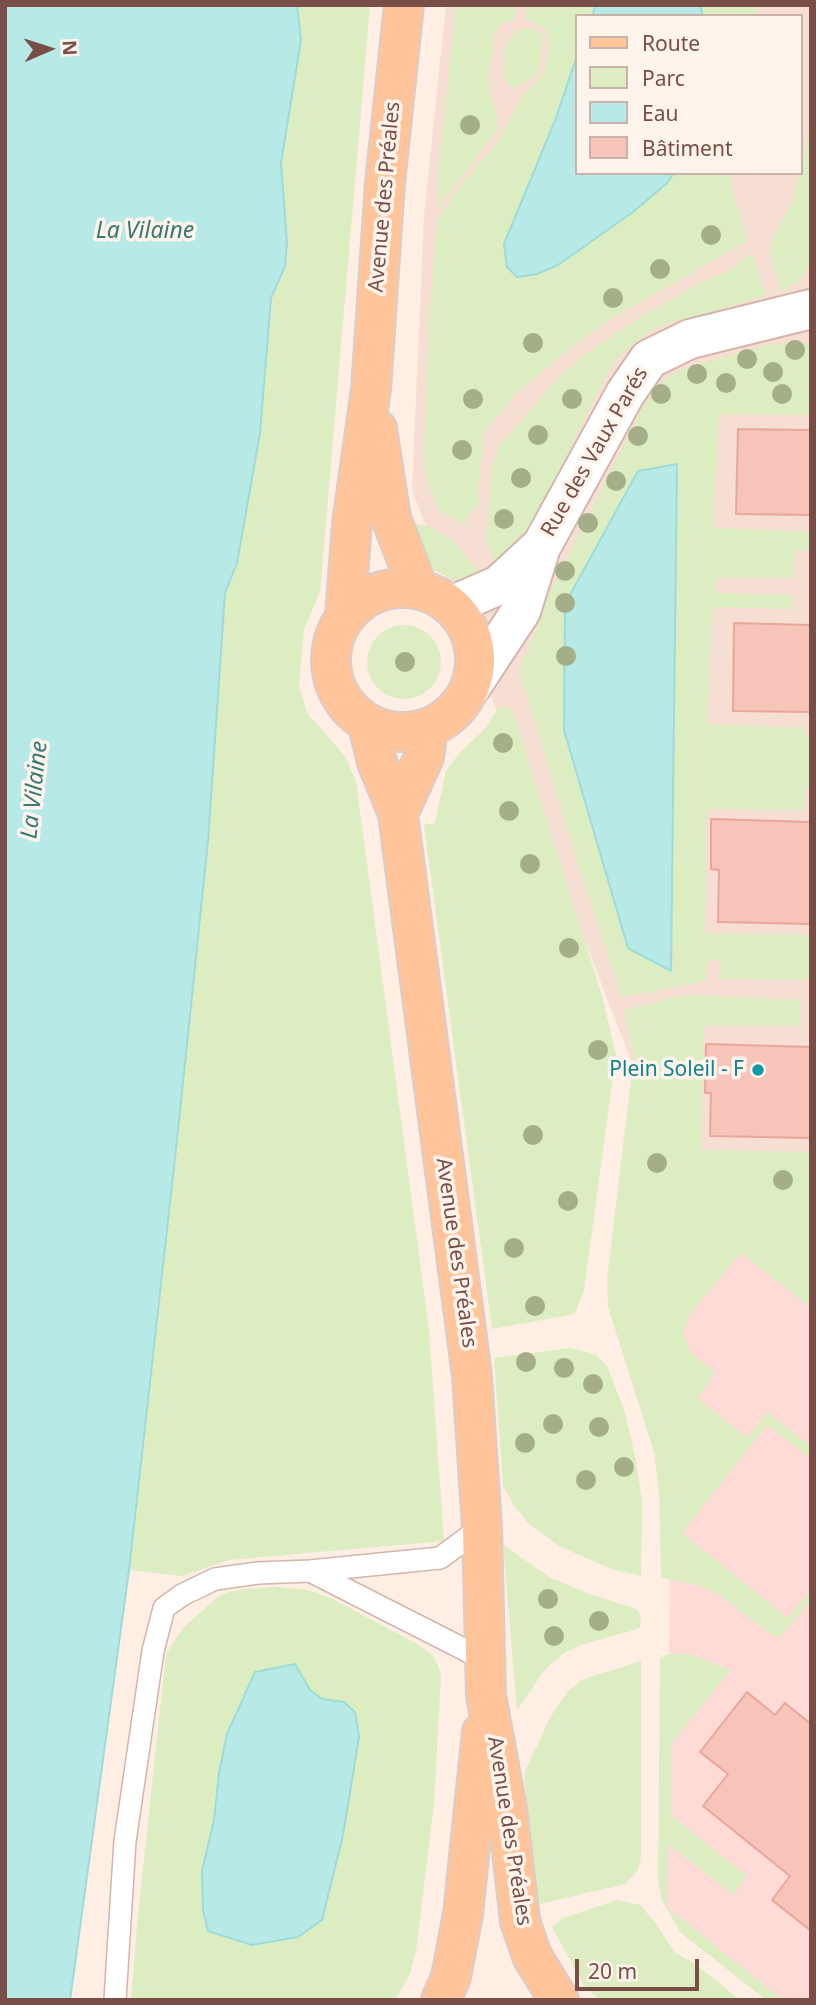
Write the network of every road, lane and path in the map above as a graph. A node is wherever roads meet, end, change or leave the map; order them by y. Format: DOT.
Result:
graph roads {
  1 [pos="404,5"];
  2 [pos="811,309"];
  3 [pos="371,389"];
  4 [pos="541,547"];
  5 [pos="435,598"];
  6 [pos="345,617"];
  7 [pos="471,687"];
  8 [pos="368,725"];
  9 [pos="428,729"];
  10 [pos="398,814"];
  11 [pos="482,1527"];
  12 [pos="310,1571"];
  13 [pos="485,1677"];
  14 [pos="116,2000"];
  15 [pos="441,2000"];
  16 [pos="559,2000"];
  1 -- 3 [label="main road, Avenue des Préales"];
  2 -- 4 [label="street, Rue des Vaux Parés"];
  3 -- 5 [label="main road, Avenue des Préales"];
  3 -- 6 [label="main road, Avenue des Préales"];
  4 -- 5 [label="street, Rue des Vaux Parés"];
  4 -- 7 [label="street, Rue des Vaux Parés"];
  5 -- 6 [label="main road"];
  5 -- 7 [label="main road"];
  6 -- 8 [label="main road"];
  7 -- 9 [label="main road"];
  8 -- 9 [label="main road"];
  8 -- 10 [label="main road, Avenue des Préales"];
  9 -- 10 [label="main road"];
  10 -- 11 [label="main road, Avenue des Préales"];
  11 -- 12 [label="lane"];
  11 -- 13 [label="main road, Avenue des Préales"];
  12 -- 13 [label="lane"];
  12 -- 14 [label="lane"];
  13 -- 15 [label="main road, Avenue des Préales"];
  13 -- 16 [label="main road, Avenue des Préales"];
}
